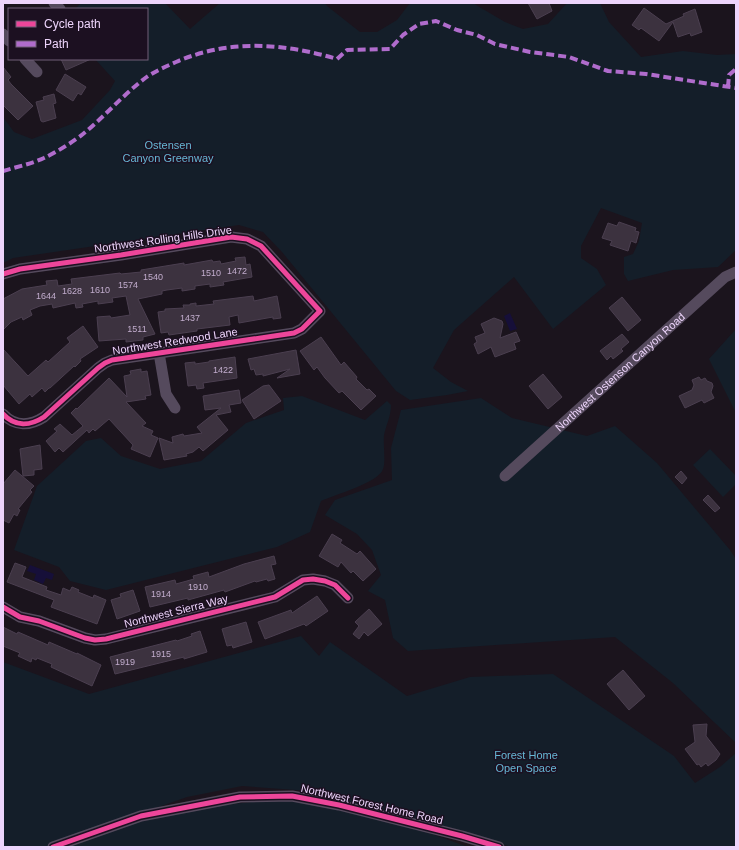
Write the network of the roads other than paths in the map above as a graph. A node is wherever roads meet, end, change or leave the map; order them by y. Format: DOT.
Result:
graph roads {
  1 [pos="26,60"];
  2 [pos="37,72"];
  3 [pos="736,272"];
  4 [pos="3,274"];
  5 [pos="320,311"];
  6 [pos="159,353"];
  7 [pos="175,408"];
  8 [pos="3,414"];
  9 [pos="505,476"];
  10 [pos="348,598"];
  11 [pos="3,607"];
  12 [pos="53,847"];
  13 [pos="499,847"];
  1 -- 2 [label="street"];
  3 -- 9 [label="street, Northwest Ostenson Canyon Road"];
  4 -- 5 [label="street, Northwest Rolling Hills Drive"];
  5 -- 6 [label="street, Northwest Redwood Lane"];
  6 -- 7 [label="street"];
  6 -- 8 [label="street, Northwest Redwood Lane"];
  10 -- 11 [label="street, Northwest Sierra Way"];
  12 -- 13 [label="street, Northwest Forest Home Road"];
}
